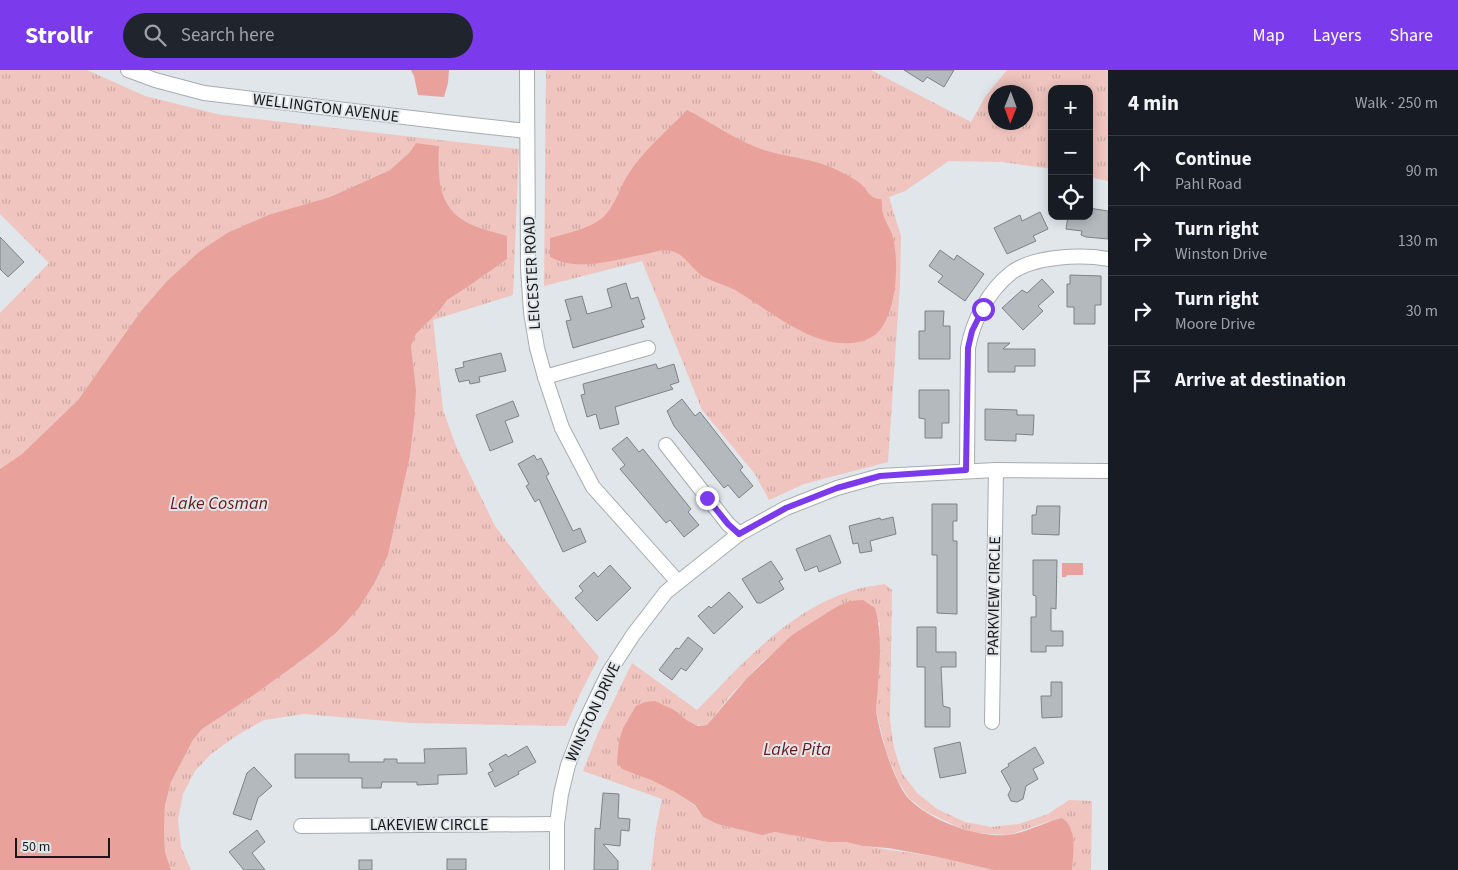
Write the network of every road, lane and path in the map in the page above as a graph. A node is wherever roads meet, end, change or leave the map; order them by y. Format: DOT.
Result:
graph roads {
  1 [pos="128,70"];
  2 [pos="527,70"];
  3 [pos="527,131"];
  4 [pos="1108,259"];
  5 [pos="648,348"];
  6 [pos="545,377"];
  7 [pos="666,445"];
  8 [pos="966,470"];
  9 [pos="996,470"];
  10 [pos="1108,472"];
  11 [pos="739,534"];
  12 [pos="678,582"];
  13 [pos="992,722"];
  14 [pos="557,824"];
  15 [pos="301,826"];
  16 [pos="557,870"];
  1 -- 3 [label="street, WELLINGTON AVENUE"];
  2 -- 3 [label="street, LEICESTER ROAD"];
  3 -- 6 [label="street, LEICESTER ROAD"];
  4 -- 8 [label="street"];
  5 -- 6 [label="street"];
  6 -- 12 [label="street, LEICESTER ROAD"];
  7 -- 11 [label="street"];
  8 -- 9 [label="street, WINSTON DRIVE"];
  8 -- 11 [label="street, WINSTON DRIVE"];
  9 -- 10 [label="street, WINSTON DRIVE"];
  9 -- 13 [label="street, PARKVIEW CIRCLE"];
  11 -- 12 [label="street, WINSTON DRIVE"];
  12 -- 14 [label="street, WINSTON DRIVE"];
  14 -- 15 [label="street, LAKEVIEW CIRCLE"];
  14 -- 16 [label="street, WINSTON DRIVE"];
}
